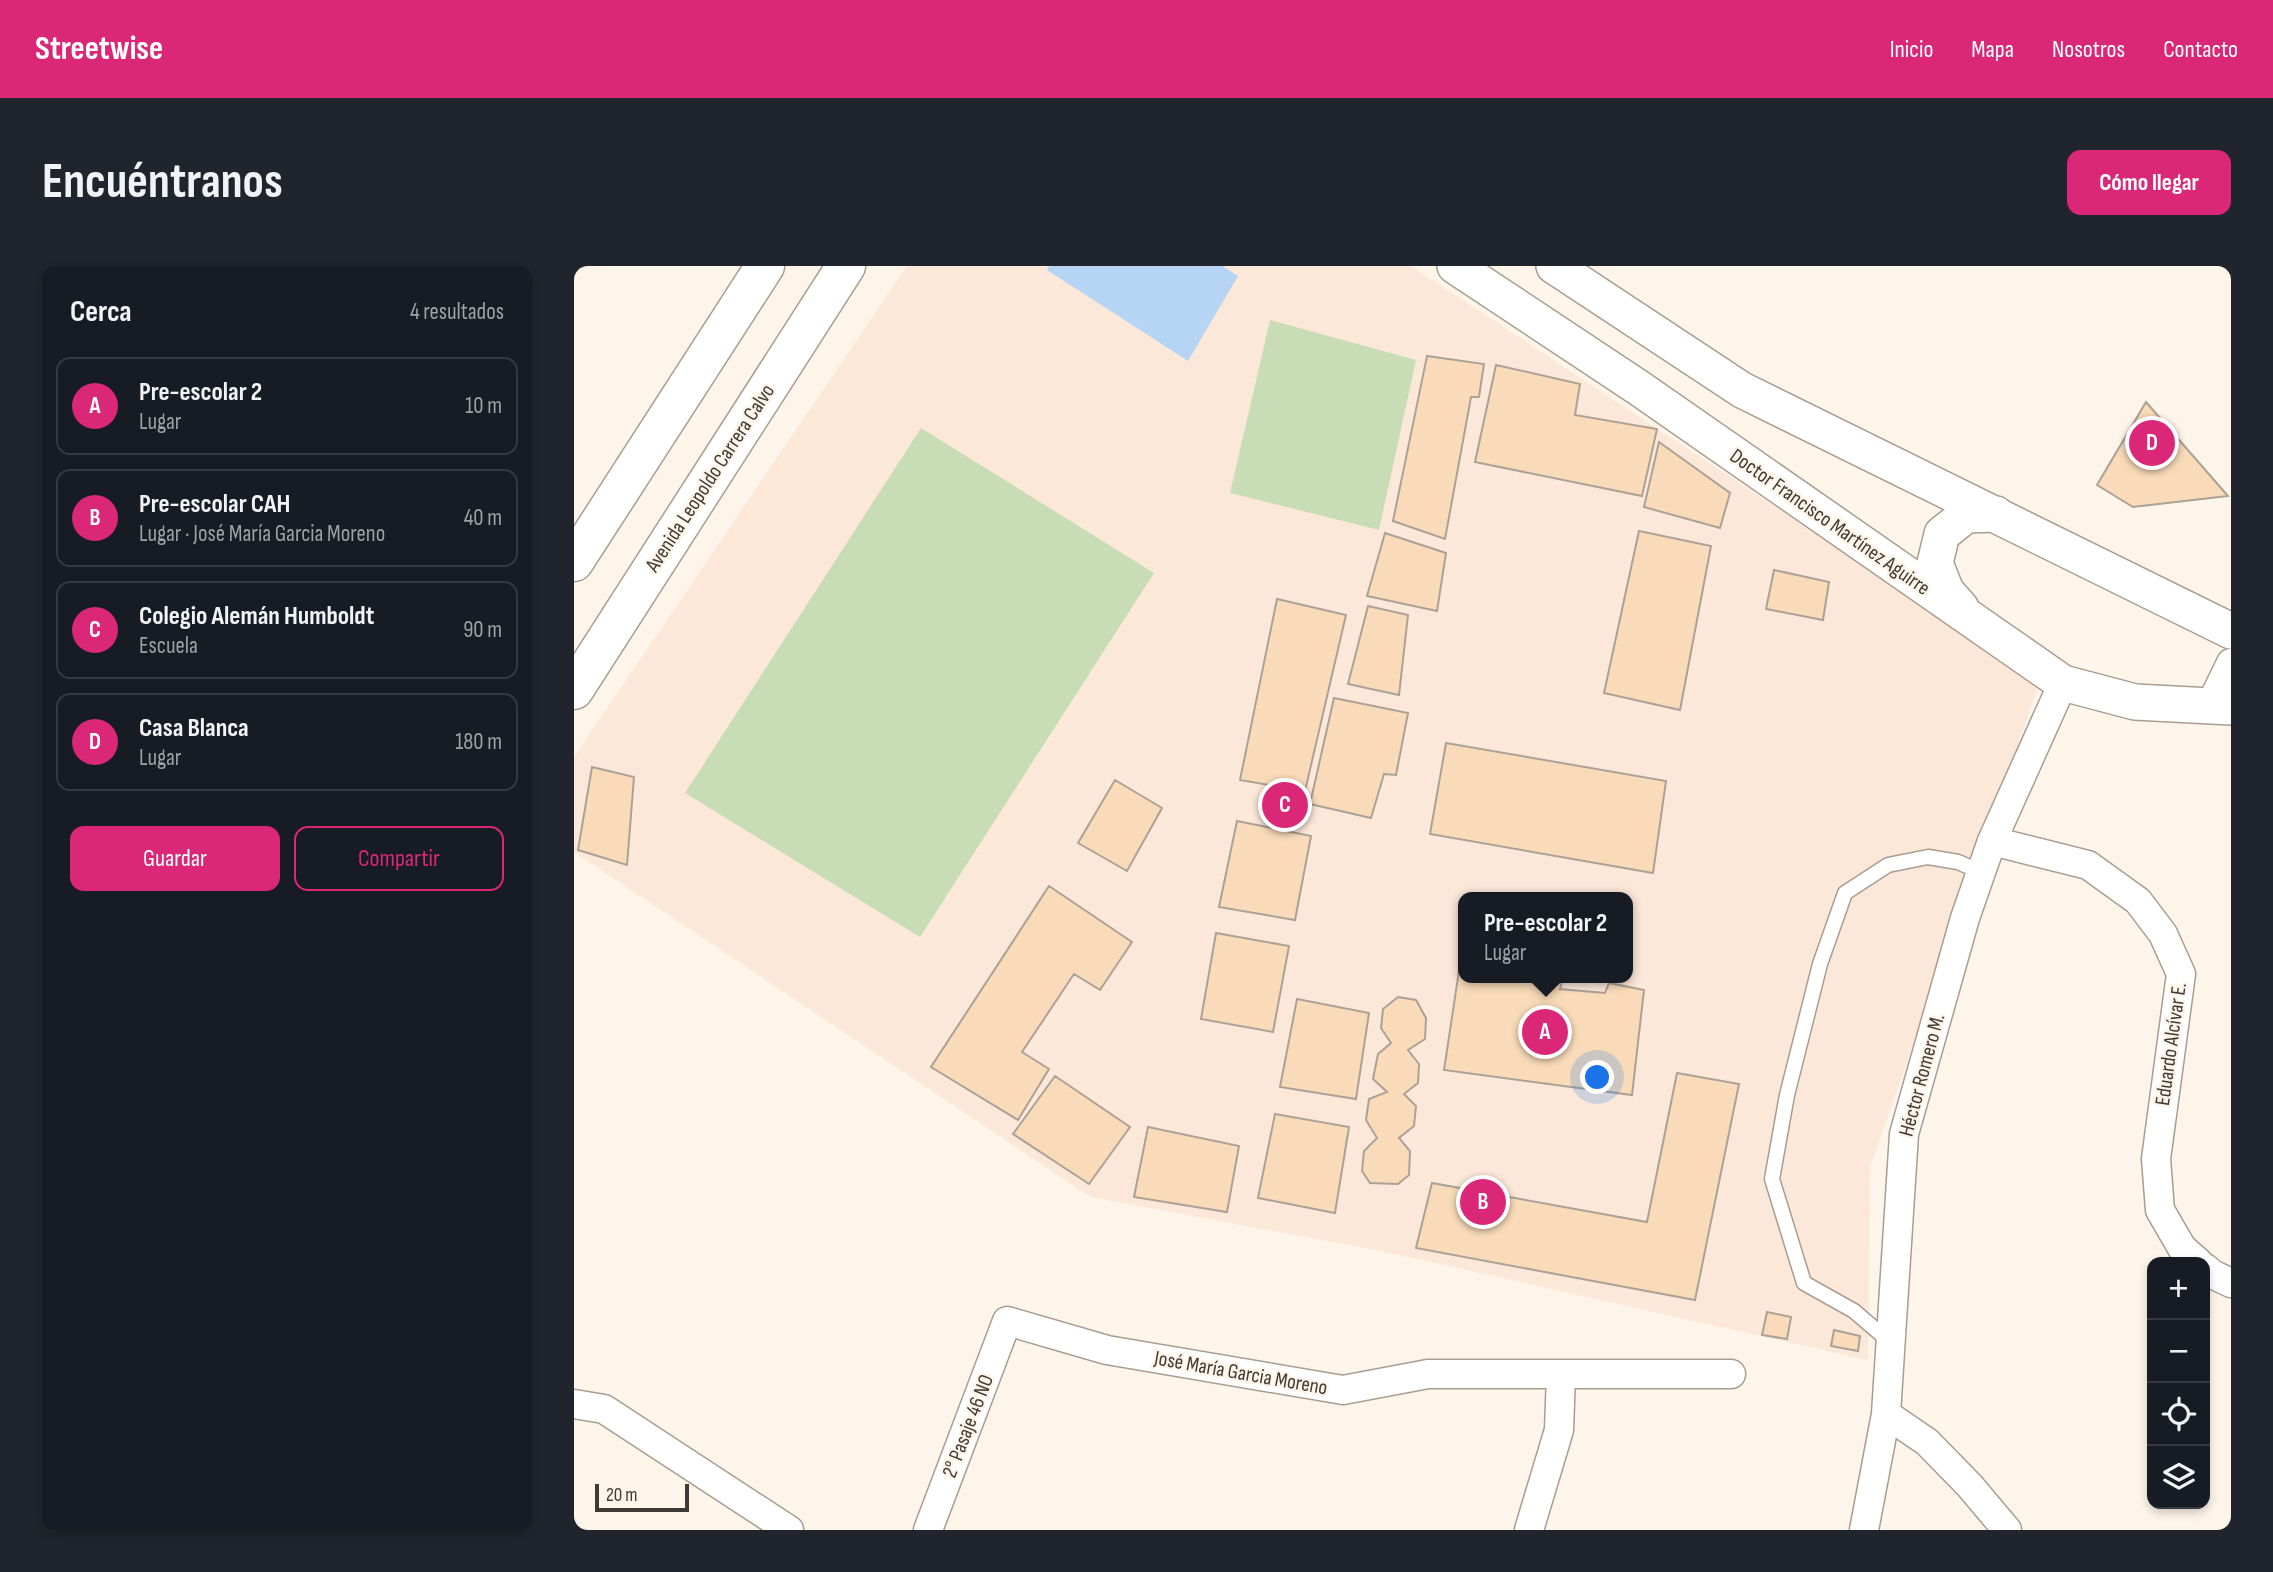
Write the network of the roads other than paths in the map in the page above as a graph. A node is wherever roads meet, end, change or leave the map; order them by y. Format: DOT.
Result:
graph roads {
  1 [pos="765,266"];
  2 [pos="846,266"];
  3 [pos="1455,266"];
  4 [pos="1554,266"];
  5 [pos="1996,514"];
  6 [pos="574,562"];
  7 [pos="1972,622"];
  8 [pos="2231,631"];
  9 [pos="2231,663"];
  10 [pos="2063,683"];
  11 [pos="574,690"];
  12 [pos="2221,706"];
  13 [pos="1992,841"];
  14 [pos="1981,872"];
  15 [pos="2192,1257"];
  16 [pos="2210,1272"];
  17 [pos="2231,1283"];
  18 [pos="1007,1321"];
  19 [pos="1890,1342"];
  20 [pos="1731,1374"];
  21 [pos="1561,1375"];
  22 [pos="574,1404"];
  23 [pos="1886,1414"];
  24 [pos="789,1530"];
  25 [pos="928,1530"];
  26 [pos="1528,1530"];
  27 [pos="1864,1530"];
  28 [pos="2007,1530"];
  1 -- 6 [label="main road"];
  2 -- 11 [label="main road, Avenida Leopoldo Carrera Calvo"];
  3 -- 7 [label="street, Doctor Francisco Martínez Aguirre"];
  4 -- 5 [label="street"];
  5 -- 7 [label="street"];
  5 -- 8 [label="street"];
  7 -- 10 [label="street, Doctor Francisco Martínez Aguirre"];
  9 -- 12 [label="street"];
  10 -- 12 [label="street, Doctor Francisco Martínez Aguirre"];
  10 -- 13 [label="street, Héctor Romero M."];
  13 -- 14 [label="street, Héctor Romero M."];
  13 -- 15 [label="street, Eduardo Alcívar E."];
  14 -- 19 [label="street, Héctor Romero M."];
  14 -- 19 [label="lane"];
  16 -- 17 [label="street"];
  18 -- 21 [label="street, José María Garcia Moreno"];
  18 -- 25 [label="street, 2° Pasaje 46 NO"];
  19 -- 23 [label="street, Héctor Romero M."];
  20 -- 21 [label="street, José María Garcia Moreno"];
  21 -- 26 [label="street"];
  22 -- 24 [label="street"];
  23 -- 27 [label="street, Héctor Romero M."];
  23 -- 28 [label="street"];
}
